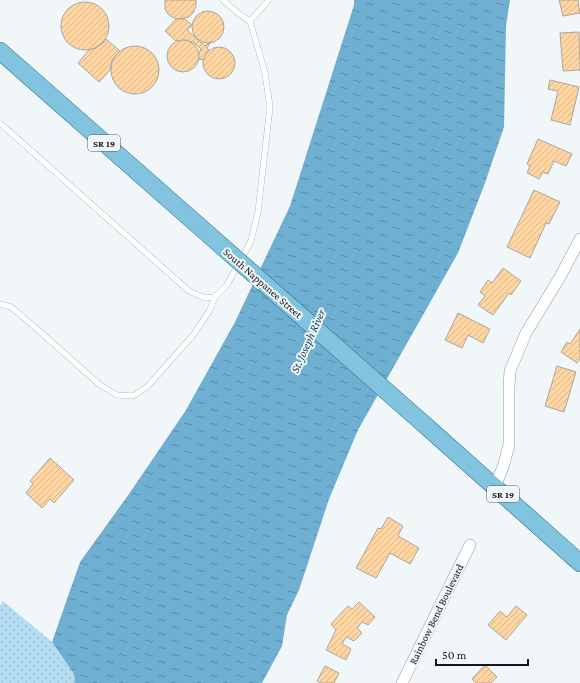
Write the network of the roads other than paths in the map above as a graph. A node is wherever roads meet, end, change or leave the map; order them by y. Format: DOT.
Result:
graph roads {
  1 [pos="224,0"];
  2 [pos="269,0"];
  3 [pos="250,21"];
  4 [pos="0,51"];
  5 [pos="0,124"];
  6 [pos="580,239"];
  7 [pos="215,297"];
  8 [pos="0,304"];
  9 [pos="495,487"];
  10 [pos="470,545"];
  11 [pos="580,563"];
  12 [pos="402,683"];
  1 -- 3 [label="lane"];
  2 -- 3 [label="lane"];
  3 -- 7 [label="lane"];
  4 -- 9 [label="main road, South Nappanee Street / SR 19, bridge"];
  5 -- 7 [label="lane"];
  6 -- 9 [label="street"];
  7 -- 8 [label="lane"];
  9 -- 11 [label="main road, South Nappanee Street / SR 19"];
  10 -- 12 [label="street, Rainbow Bend Boulevard"];
}
